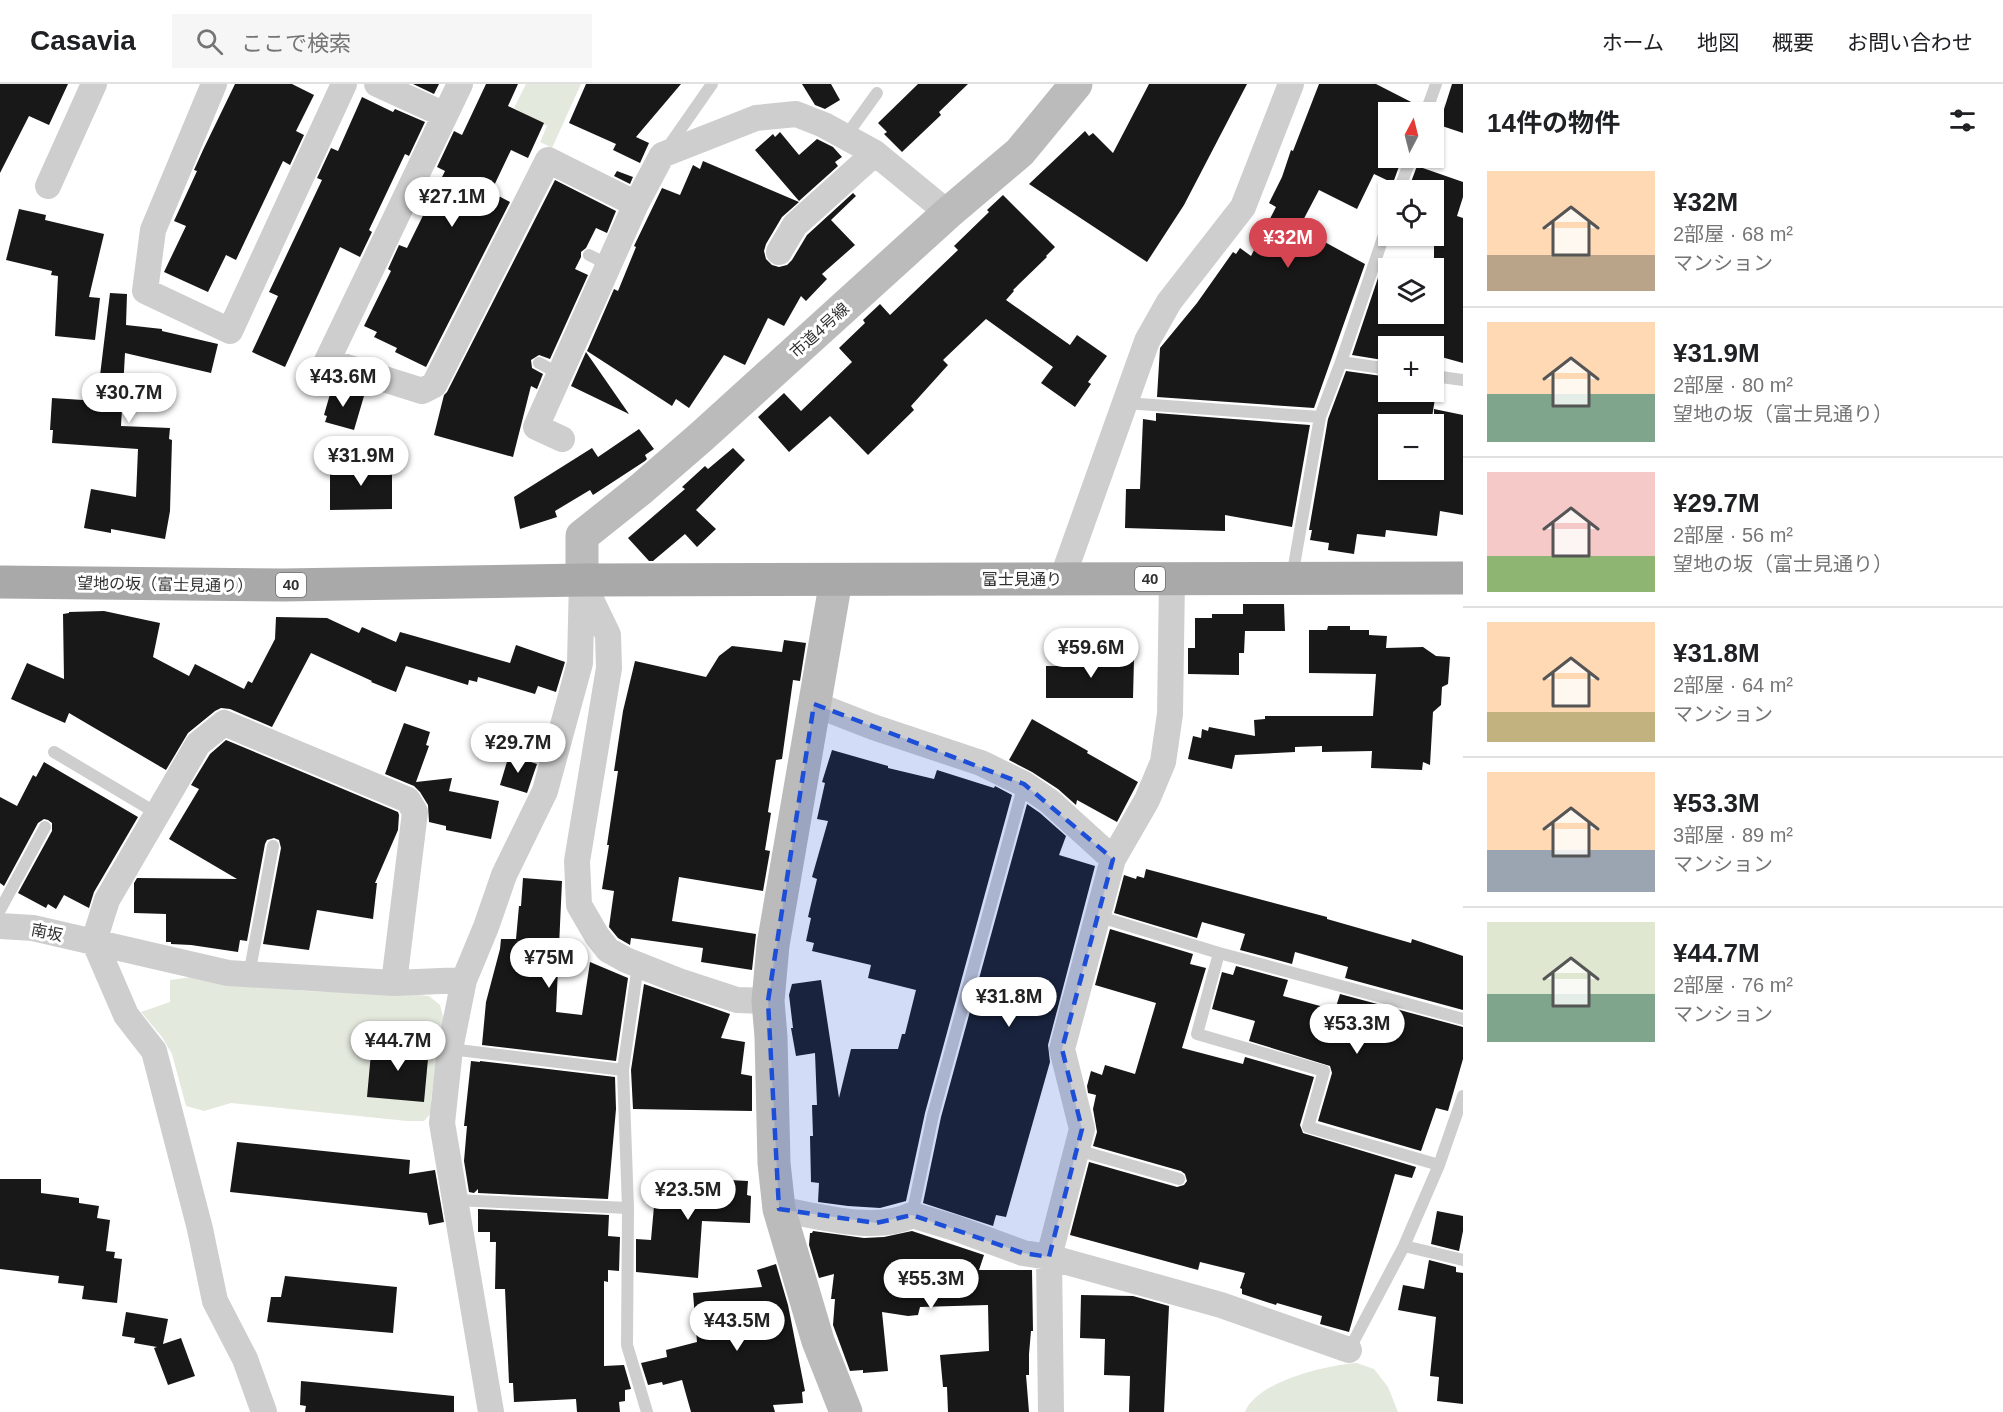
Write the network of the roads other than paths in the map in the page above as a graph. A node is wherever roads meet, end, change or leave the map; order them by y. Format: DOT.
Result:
graph roads {
  1 [pos="94,84"];
  2 [pos="214,84"];
  3 [pos="344,84"];
  4 [pos="377,84"];
  5 [pos="460,84"];
  6 [pos="712,84"];
  7 [pos="1076,84"];
  8 [pos="1290,84"];
  9 [pos="1436,84"];
  10 [pos="877,93"];
  11 [pos="1430,102"];
  12 [pos="444,115"];
  13 [pos="846,136"];
  14 [pos="875,153"];
  15 [pos="662,155"];
  16 [pos="48,186"];
  17 [pos="636,204"];
  18 [pos="948,213"];
  19 [pos="1380,246"];
  20 [pos="779,252"];
  21 [pos="1341,362"];
  22 [pos="1378,367"];
  23 [pos="1444,377"];
  24 [pos="1463,380"];
  25 [pos="1125,403"];
  26 [pos="1320,417"];
  27 [pos="562,440"];
  28 [pos="1463,578"];
  29 [pos="1062,579"];
  30 [pos="1172,579"];
  31 [pos="1292,579"];
  32 [pos="582,580"];
  33 [pos="836,580"];
  34 [pos="0,582"];
  35 [pos="814,704"];
  36 [pos="54,752"];
  37 [pos="1024,784"];
  38 [pos="158,814"];
  39 [pos="45,827"];
  40 [pos="273,846"];
  41 [pos="1113,859"];
  42 [pos="0,910"];
  43 [pos="1097,916"];
  44 [pos="0,926"];
  45 [pos="94,941"];
  46 [pos="1219,952"];
  47 [pos="638,965"];
  48 [pos="249,975"];
  49 [pos="464,980"];
  50 [pos="394,983"];
  51 [pos="768,1001"];
  52 [pos="1463,1019"];
  53 [pos="450,1049"];
  54 [pos="623,1070"];
  55 [pos="1463,1096"];
  56 [pos="1077,1150"];
  57 [pos="1439,1165"];
  58 [pos="1179,1179"];
  59 [pos="455,1200"];
  60 [pos="628,1208"];
  61 [pos="779,1209"];
  62 [pos="912,1215"];
  63 [pos="1404,1246"];
  64 [pos="1049,1257"];
  65 [pos="1463,1260"];
  66 [pos="1349,1350"];
  67 [pos="264,1412"];
  68 [pos="491,1412"];
  69 [pos="647,1412"];
  70 [pos="846,1412"];
  71 [pos="1051,1412"];
  1 -- 16 [label="street"];
  2 -- 3 [label="street"];
  4 -- 12 [label="street"];
  5 -- 12 [label="street"];
  6 -- 15 [label="lane"];
  7 -- 18 [label="street, 市道4号線"];
  8 -- 25 [label="street"];
  9 -- 11 [label="lane"];
  10 -- 13 [label="lane"];
  12 -- 17 [label="street"];
  13 -- 14 [label="street"];
  13 -- 15 [label="street"];
  14 -- 18 [label="street"];
  14 -- 20 [label="street"];
  15 -- 17 [label="street"];
  17 -- 27 [label="street"];
  18 -- 32 [label="street, 市道4号線"];
  19 -- 21 [label="lane"];
  21 -- 22 [label="lane"];
  21 -- 26 [label="lane"];
  23 -- 24 [label="lane"];
  25 -- 26 [label="lane"];
  25 -- 29 [label="street"];
  26 -- 31 [label="lane"];
  28 -- 31 [label="main road, 富士見通り / 40"];
  29 -- 30 [label="main road, 富士見通り / 40"];
  29 -- 33 [label="main road, 富士見通り / 40"];
  30 -- 31 [label="main road, 富士見通り / 40"];
  30 -- 41 [label="street"];
  32 -- 33 [label="main road, 富士見通り / 40"];
  32 -- 34 [label="main road, 望地の坂（富士見通り） / 40"];
  32 -- 47 [label="street"];
  32 -- 49 [label="street"];
  33 -- 35 [label="street"];
  35 -- 37 [label="street"];
  35 -- 51 [label="street"];
  36 -- 38 [label="lane"];
  37 -- 41 [label="street"];
  37 -- 62 [label="lane"];
  38 -- 45 [label="street"];
  38 -- 50 [label="street"];
  39 -- 42 [label="lane"];
  40 -- 48 [label="lane"];
  41 -- 43 [label="street"];
  43 -- 46 [label="lane"];
  43 -- 56 [label="street"];
  44 -- 45 [label="street, 南坂"];
  45 -- 48 [label="street, 南坂"];
  45 -- 67 [label="street"];
  46 -- 52 [label="lane"];
  46 -- 57 [label="lane"];
  47 -- 51 [label="street"];
  47 -- 54 [label="lane"];
  48 -- 50 [label="street, 南坂"];
  49 -- 50 [label="street, 南坂"];
  49 -- 53 [label="street"];
  51 -- 61 [label="street"];
  53 -- 54 [label="lane"];
  53 -- 59 [label="street"];
  54 -- 60 [label="lane"];
  55 -- 57 [label="lane"];
  56 -- 58 [label="lane"];
  56 -- 64 [label="street"];
  57 -- 63 [label="lane"];
  59 -- 60 [label="lane"];
  59 -- 68 [label="street"];
  60 -- 69 [label="lane"];
  61 -- 62 [label="street"];
  61 -- 70 [label="street"];
  62 -- 64 [label="street"];
  63 -- 65 [label="lane"];
  63 -- 66 [label="lane"];
  64 -- 66 [label="street"];
  64 -- 71 [label="street"];
}
